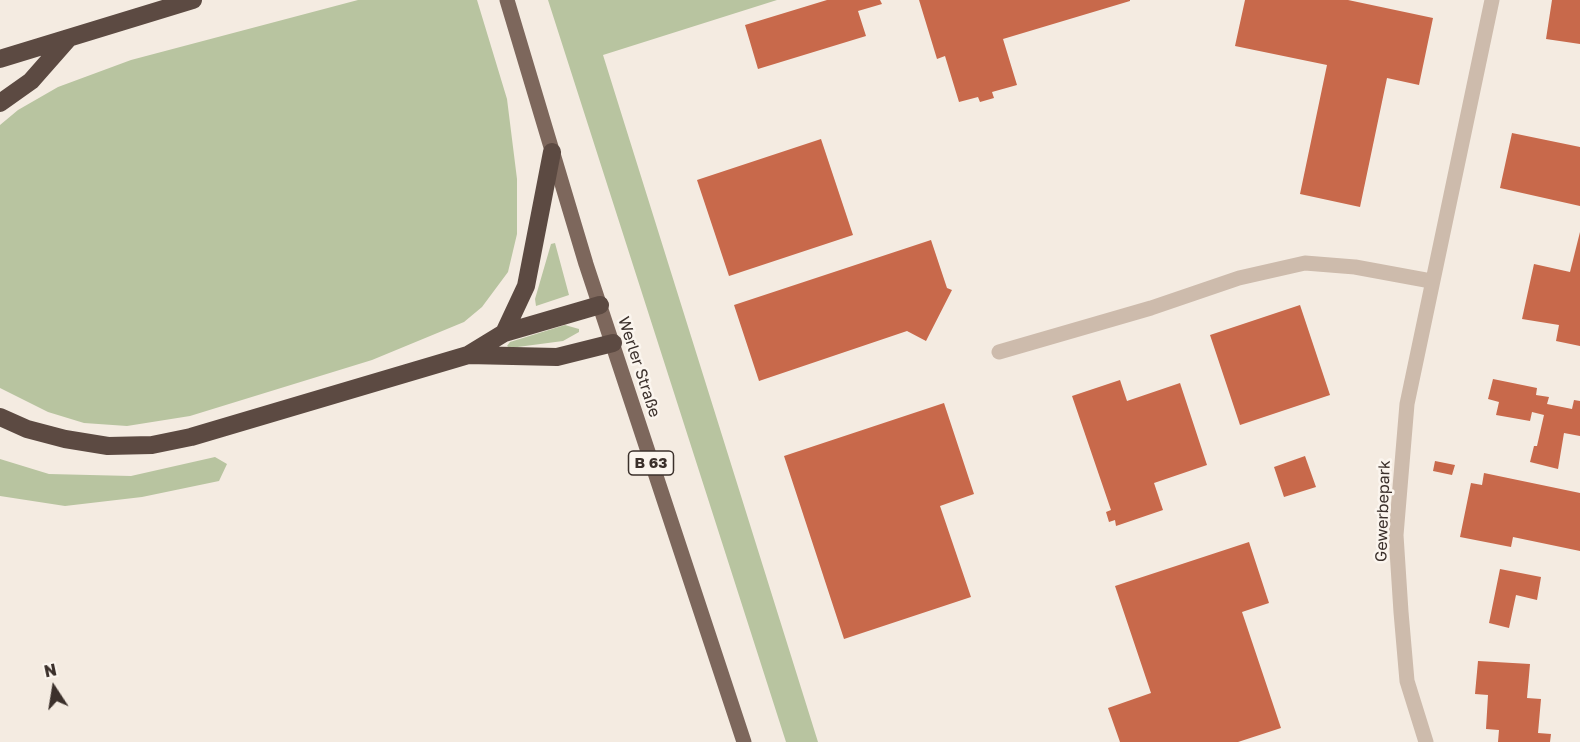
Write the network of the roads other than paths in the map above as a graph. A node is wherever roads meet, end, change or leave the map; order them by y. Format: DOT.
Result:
graph roads {
  1 [pos="193,0"];
  2 [pos="507,0"];
  3 [pos="1492,0"];
  4 [pos="68,39"];
  5 [pos="0,59"];
  6 [pos="0,103"];
  7 [pos="552,152"];
  8 [pos="1431,281"];
  9 [pos="600,305"];
  10 [pos="504,333"];
  11 [pos="613,343"];
  12 [pos="999,352"];
  13 [pos="468,355"];
  14 [pos="0,417"];
  15 [pos="744,742"];
  16 [pos="1426,742"];
  1 -- 4 [label="highway"];
  2 -- 7 [label="main road, Werler Straße / B 63"];
  3 -- 8 [label="street, Gewerbepark"];
  4 -- 5 [label="highway"];
  4 -- 6 [label="highway"];
  7 -- 9 [label="main road, Werler Straße / B 63"];
  7 -- 10 [label="highway"];
  8 -- 12 [label="street"];
  8 -- 16 [label="street, Gewerbepark"];
  9 -- 10 [label="highway"];
  9 -- 11 [label="main road, Werler Straße / B 63"];
  10 -- 13 [label="highway"];
  11 -- 13 [label="highway"];
  11 -- 15 [label="main road, Werler Straße / B 63"];
  13 -- 14 [label="highway"];
}
